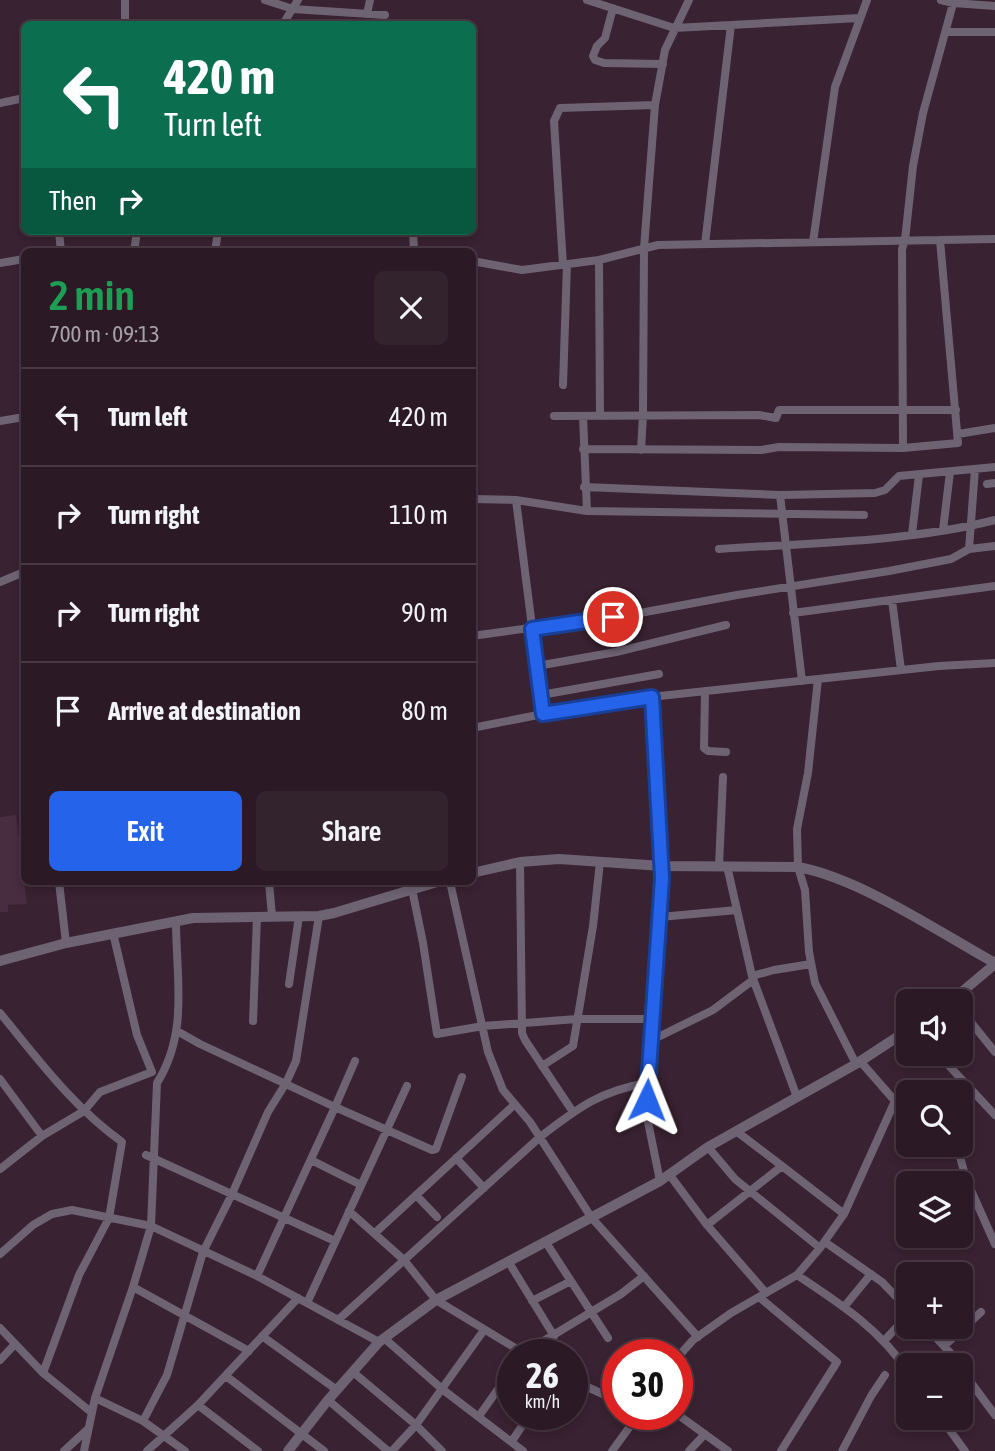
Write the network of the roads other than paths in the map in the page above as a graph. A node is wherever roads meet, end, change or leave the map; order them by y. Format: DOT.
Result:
graph roads {
  1 [pos="125,0"];
  2 [pos="265,0"];
  3 [pos="298,0"];
  4 [pos="370,0"];
  5 [pos="587,0"];
  6 [pos="689,0"];
  7 [pos="867,0"];
  8 [pos="941,0"];
  9 [pos="954,2"];
  10 [pos="995,6"];
  11 [pos="613,8"];
  12 [pos="293,9"];
  13 [pos="367,14"];
  14 [pos="385,15"];
  15 [pos="859,18"];
  16 [pos="125,21"];
  17 [pos="285,21"];
  18 [pos="731,25"];
  19 [pos="674,28"];
  20 [pos="946,32"];
  21 [pos="995,32"];
  22 [pos="663,64"];
  23 [pos="21,99"];
  24 [pos="0,103"];
  25 [pos="655,105"];
  26 [pos="995,239"];
  27 [pos="905,240"];
  28 [pos="940,240"];
  29 [pos="813,242"];
  30 [pos="705,244"];
  31 [pos="644,248"];
  32 [pos="21,260"];
  33 [pos="599,260"];
  34 [pos="476,262"];
  35 [pos="0,263"];
  36 [pos="565,264"];
  37 [pos="564,385"];
  38 [pos="904,408"];
  39 [pos="956,410"];
  40 [pos="554,415"];
  41 [pos="643,415"];
  42 [pos="583,416"];
  43 [pos="600,416"];
  44 [pos="21,418"];
  45 [pos="0,421"];
  46 [pos="995,428"];
  47 [pos="958,433"];
  48 [pos="903,448"];
  49 [pos="583,449"];
  50 [pos="641,450"];
  51 [pos="995,467"];
  52 [pos="975,469"];
  53 [pos="950,472"];
  54 [pos="919,475"];
  55 [pos="584,487"];
  56 [pos="780,495"];
  57 [pos="476,499"];
  58 [pos="516,500"];
  59 [pos="587,511"];
  60 [pos="864,515"];
  61 [pos="782,516"];
  62 [pos="995,520"];
  63 [pos="971,526"];
  64 [pos="943,530"];
  65 [pos="912,534"];
  66 [pos="786,544"];
  67 [pos="995,546"];
  68 [pos="719,549"];
  69 [pos="969,549"];
  70 [pos="21,573"];
  71 [pos="0,582"];
  72 [pos="790,586"];
  73 [pos="995,586"];
  74 [pos="892,600"];
  75 [pos="793,613"];
  76 [pos="726,625"];
  77 [pos="532,629"];
  78 [pos="476,636"];
  79 [pos="995,663"];
  80 [pos="537,666"];
  81 [pos="901,670"];
  82 [pos="659,674"];
  83 [pos="818,679"];
  84 [pos="802,681"];
  85 [pos="705,691"];
  86 [pos="541,695"];
  87 [pos="652,697"];
  88 [pos="543,714"];
  89 [pos="476,727"];
  90 [pos="726,752"];
  91 [pos="723,777"];
  92 [pos="520,862"];
  93 [pos="600,862"];
  94 [pos="662,866"];
  95 [pos="723,866"];
  96 [pos="797,867"];
  97 [pos="476,872"];
  98 [pos="59,885"];
  99 [pos="269,885"];
  100 [pos="427,885"];
  101 [pos="451,885"];
  102 [pos="411,890"];
  103 [pos="737,909"];
  104 [pos="272,916"];
  105 [pos="299,916"];
  106 [pos="319,916"];
  107 [pos="660,916"];
  108 [pos="257,917"];
  109 [pos="176,921"];
  110 [pos="113,933"];
  111 [pos="66,943"];
  112 [pos="1,963"];
  113 [pos="811,964"];
  114 [pos="995,964"];
  115 [pos="753,978"];
  116 [pos="289,984"];
  117 [pos="966,989"];
  118 [pos="0,1013"];
  119 [pos="577,1018"];
  120 [pos="651,1019"];
  121 [pos="253,1021"];
  122 [pos="521,1023"];
  123 [pos="973,1025"];
  124 [pos="483,1026"];
  125 [pos="177,1031"];
  126 [pos="896,1038"];
  127 [pos="650,1041"];
  128 [pos="995,1052"];
  129 [pos="355,1061"];
  130 [pos="858,1063"];
  131 [pos="541,1066"];
  132 [pos="949,1066"];
  133 [pos="462,1077"];
  134 [pos="0,1079"];
  135 [pos="286,1083"];
  136 [pos="647,1083"];
  137 [pos="407,1086"];
  138 [pos="797,1097"];
  139 [pos="895,1101"];
  140 [pos="515,1104"];
  141 [pos="335,1107"];
  142 [pos="84,1111"];
  143 [pos="573,1112"];
  144 [pos="995,1115"];
  145 [pos="387,1129"];
  146 [pos="736,1131"];
  147 [pos="42,1136"];
  148 [pos="540,1137"];
  149 [pos="708,1147"];
  150 [pos="149,1156"];
  151 [pos="960,1157"];
  152 [pos="456,1158"];
  153 [pos="311,1160"];
  154 [pos="782,1166"];
  155 [pos="0,1169"];
  156 [pos="669,1174"];
  157 [pos="660,1181"];
  158 [pos="361,1185"];
  159 [pos="484,1188"];
  160 [pos="752,1192"];
  161 [pos="232,1194"];
  162 [pos="416,1195"];
  163 [pos="349,1210"];
  164 [pos="844,1214"];
  165 [pos="437,1217"];
  166 [pos="591,1217"];
  167 [pos="109,1218"];
  168 [pos="285,1218"];
  169 [pos="707,1225"];
  170 [pos="151,1226"];
  171 [pos="375,1233"];
  172 [pos="335,1241"];
  173 [pos="545,1241"];
  174 [pos="995,1244"];
  175 [pos="822,1245"];
  176 [pos="203,1252"];
  177 [pos="0,1254"];
  178 [pos="404,1260"];
  179 [pos="508,1261"];
  180 [pos="871,1274"];
  181 [pos="797,1275"];
  182 [pos="257,1276"];
  183 [pos="644,1276"];
  184 [pos="571,1281"];
  185 [pos="133,1287"];
  186 [pos="762,1295"];
  187 [pos="896,1297"];
  188 [pos="298,1298"];
  189 [pos="436,1300"];
  190 [pos="532,1301"];
  191 [pos="307,1303"];
  192 [pos="844,1307"];
  193 [pos="591,1311"];
  194 [pos="981,1312"];
  195 [pos="184,1315"];
  196 [pos="338,1320"];
  197 [pos="0,1328"];
  198 [pos="896,1328"];
  199 [pos="484,1330"];
  200 [pos="262,1336"];
  201 [pos="554,1336"];
  202 [pos="698,1337"];
  203 [pos="608,1338"];
  204 [pos="499,1339"];
  205 [pos="549,1339"];
  206 [pos="937,1339"];
  207 [pos="382,1340"];
  208 [pos="884,1341"];
  209 [pos="693,1342"];
  210 [pos="15,1345"];
  211 [pos="944,1346"];
  212 [pos="249,1350"];
  213 [pos="896,1353"];
  214 [pos="950,1353"];
  215 [pos="0,1360"];
  216 [pos="353,1372"];
  217 [pos="43,1373"];
  218 [pos="885,1375"];
  219 [pos="226,1376"];
  220 [pos="973,1387"];
  221 [pos="442,1389"];
  222 [pos="337,1390"];
  223 [pos="497,1391"];
  224 [pos="95,1398"];
  225 [pos="328,1400"];
  226 [pos="198,1405"];
  227 [pos="91,1412"];
  228 [pos="995,1415"];
  229 [pos="479,1416"];
  230 [pos="142,1421"];
  231 [pos="416,1425"];
  232 [pos="693,1425"];
  233 [pos="88,1429"];
  234 [pos="519,1430"];
  235 [pos="627,1430"];
  236 [pos="950,1430"];
  237 [pos="705,1434"];
  238 [pos="301,1435"];
  239 [pos="165,1436"];
  240 [pos="512,1441"];
  241 [pos="64,1451"];
  242 [pos="84,1451"];
  243 [pos="147,1451"];
  244 [pos="186,1451"];
  245 [pos="258,1451"];
  246 [pos="288,1451"];
  247 [pos="324,1451"];
  248 [pos="390,1451"];
  249 [pos="442,1451"];
  250 [pos="523,1451"];
  251 [pos="612,1451"];
  252 [pos="689,1451"];
  253 [pos="728,1451"];
  254 [pos="781,1451"];
  255 [pos="842,1451"];
  256 [pos="965,1451"];
  1 -- 16 [label="street"];
  2 -- 12 [label="street"];
  3 -- 12 [label="street"];
  4 -- 13 [label="street"];
  5 -- 11 [label="street"];
  6 -- 19 [label="street"];
  7 -- 15 [label="street"];
  8 -- 9 [label="street"];
  9 -- 10 [label="street"];
  9 -- 20 [label="street"];
  11 -- 19 [label="street"];
  11 -- 22 [label="street"];
  12 -- 13 [label="street"];
  12 -- 17 [label="street"];
  13 -- 14 [label="street"];
  15 -- 18 [label="street"];
  15 -- 29 [label="street"];
  18 -- 19 [label="street"];
  18 -- 30 [label="street"];
  19 -- 22 [label="street"];
  20 -- 21 [label="street"];
  20 -- 27 [label="street"];
  22 -- 25 [label="street"];
  23 -- 24 [label="street"];
  25 -- 31 [label="street"];
  25 -- 36 [label="street"];
  26 -- 28 [label="street"];
  27 -- 28 [label="street"];
  27 -- 29 [label="street"];
  27 -- 38 [label="street"];
  28 -- 39 [label="street"];
  29 -- 30 [label="street"];
  30 -- 31 [label="street"];
  31 -- 33 [label="street"];
  31 -- 41 [label="street"];
  32 -- 35 [label="street"];
  33 -- 36 [label="street"];
  33 -- 43 [label="street"];
  34 -- 36 [label="street"];
  36 -- 37 [label="street"];
  38 -- 39 [label="street"];
  38 -- 41 [label="street"];
  38 -- 48 [label="street"];
  39 -- 47 [label="street"];
  40 -- 42 [label="street"];
  41 -- 43 [label="street"];
  41 -- 50 [label="street"];
  42 -- 43 [label="street"];
  42 -- 49 [label="street"];
  44 -- 45 [label="street"];
  46 -- 47 [label="street"];
  47 -- 48 [label="street"];
  48 -- 50 [label="street"];
  49 -- 50 [label="street"];
  49 -- 55 [label="street"];
  51 -- 52 [label="street"];
  52 -- 53 [label="street"];
  52 -- 63 [label="street"];
  53 -- 54 [label="street"];
  53 -- 64 [label="street"];
  54 -- 56 [label="street"];
  54 -- 65 [label="street"];
  55 -- 56 [label="street"];
  55 -- 59 [label="street"];
  56 -- 61 [label="street"];
  57 -- 58 [label="street"];
  58 -- 59 [label="street"];
  58 -- 77 [label="street"];
  59 -- 61 [label="street"];
  60 -- 61 [label="street"];
  61 -- 66 [label="street"];
  62 -- 63 [label="street"];
  63 -- 64 [label="street"];
  63 -- 69 [label="street"];
  64 -- 65 [label="street"];
  65 -- 66 [label="street"];
  66 -- 68 [label="street"];
  66 -- 72 [label="street"];
  67 -- 69 [label="street"];
  69 -- 72 [label="street"];
  70 -- 71 [label="street"];
  72 -- 75 [label="street"];
  72 -- 77 [label="street"];
  73 -- 74 [label="street"];
  74 -- 75 [label="street"];
  74 -- 81 [label="street"];
  75 -- 84 [label="street"];
  76 -- 80 [label="street"];
  77 -- 78 [label="street"];
  77 -- 80 [label="street"];
  79 -- 81 [label="street"];
  80 -- 86 [label="street"];
  81 -- 83 [label="street"];
  82 -- 86 [label="street"];
  83 -- 84 [label="street"];
  83 -- 96 [label="street"];
  84 -- 85 [label="street"];
  85 -- 87 [label="street"];
  85 -- 90 [label="street"];
  86 -- 88 [label="street"];
  87 -- 88 [label="street"];
  87 -- 94 [label="street"];
  88 -- 89 [label="street"];
  91 -- 95 [label="street"];
  92 -- 93 [label="street"];
  92 -- 97 [label="street"];
  92 -- 122 [label="street"];
  93 -- 94 [label="street"];
  93 -- 119 [label="street"];
  94 -- 95 [label="street"];
  94 -- 107 [label="street"];
  95 -- 96 [label="street"];
  95 -- 103 [label="street"];
  96 -- 113 [label="street"];
  96 -- 114 [label="street"];
  98 -- 111 [label="street"];
  99 -- 104 [label="street"];
  100 -- 102 [label="street"];
  101 -- 124 [label="street"];
  102 -- 106 [label="street"];
  102 -- 124 [label="street"];
  103 -- 107 [label="street"];
  103 -- 115 [label="street"];
  104 -- 105 [label="street"];
  104 -- 108 [label="street"];
  105 -- 106 [label="street"];
  105 -- 116 [label="street"];
  106 -- 135 [label="street"];
  107 -- 120 [label="street"];
  108 -- 109 [label="street"];
  108 -- 121 [label="street"];
  109 -- 110 [label="street"];
  109 -- 125 [label="street"];
  110 -- 111 [label="street"];
  110 -- 142 [label="street"];
  111 -- 112 [label="street"];
  113 -- 115 [label="street"];
  113 -- 130 [label="street"];
  114 -- 117 [label="street"];
  115 -- 127 [label="street"];
  115 -- 138 [label="street"];
  118 -- 142 [label="street"];
  119 -- 120 [label="street"];
  119 -- 122 [label="street"];
  119 -- 131 [label="street"];
  120 -- 127 [label="street"];
  122 -- 124 [label="street"];
  122 -- 131 [label="street"];
  123 -- 128 [label="street"];
  124 -- 140 [label="street"];
  125 -- 135 [label="street"];
  125 -- 150 [label="street"];
  126 -- 130 [label="street"];
  127 -- 136 [label="street"];
  129 -- 141 [label="street"];
  130 -- 138 [label="street"];
  130 -- 139 [label="street"];
  131 -- 143 [label="street"];
  132 -- 144 [label="street"];
  133 -- 145 [label="street"];
  134 -- 147 [label="street"];
  135 -- 141 [label="street"];
  135 -- 161 [label="street"];
  136 -- 143 [label="street"];
  136 -- 157 [label="street"];
  137 -- 145 [label="street"];
  138 -- 146 [label="street"];
  139 -- 164 [label="street"];
  140 -- 148 [label="street"];
  140 -- 152 [label="street"];
  141 -- 145 [label="street"];
  141 -- 153 [label="street"];
  142 -- 147 [label="street"];
  142 -- 167 [label="street"];
  143 -- 148 [label="street"];
  145 -- 158 [label="street"];
  146 -- 149 [label="street"];
  146 -- 154 [label="street"];
  147 -- 155 [label="street"];
  148 -- 159 [label="street"];
  148 -- 166 [label="street"];
  149 -- 156 [label="street"];
  149 -- 160 [label="street"];
  150 -- 161 [label="street"];
  150 -- 170 [label="street"];
  151 -- 174 [label="street"];
  152 -- 159 [label="street"];
  152 -- 162 [label="street"];
  153 -- 158 [label="street"];
  153 -- 168 [label="street"];
  154 -- 160 [label="street"];
  154 -- 164 [label="street"];
  156 -- 157 [label="street"];
  156 -- 169 [label="street"];
  157 -- 166 [label="street"];
  158 -- 163 [label="street"];
  159 -- 178 [label="street"];
  160 -- 169 [label="street"];
  160 -- 175 [label="street"];
  161 -- 168 [label="street"];
  161 -- 176 [label="street"];
  162 -- 165 [label="street"];
  162 -- 171 [label="street"];
  163 -- 171 [label="street"];
  163 -- 172 [label="street"];
  164 -- 175 [label="street"];
  166 -- 173 [label="street"];
  166 -- 183 [label="street"];
  167 -- 170 [label="street"];
  167 -- 177 [label="street"];
  167 -- 217 [label="street"];
  168 -- 172 [label="street"];
  168 -- 182 [label="street"];
  169 -- 186 [label="street"];
  170 -- 176 [label="street"];
  170 -- 185 [label="street"];
  171 -- 178 [label="street"];
  172 -- 191 [label="street"];
  173 -- 179 [label="street"];
  173 -- 184 [label="street"];
  175 -- 180 [label="street"];
  175 -- 181 [label="street"];
  176 -- 182 [label="street"];
  176 -- 195 [label="street"];
  178 -- 189 [label="street"];
  178 -- 196 [label="street"];
  179 -- 189 [label="street"];
  179 -- 190 [label="street"];
  180 -- 187 [label="street"];
  180 -- 192 [label="street"];
  181 -- 186 [label="street"];
  181 -- 192 [label="street"];
  182 -- 188 [label="street"];
  183 -- 193 [label="street"];
  183 -- 202 [label="street"];
  184 -- 190 [label="street"];
  184 -- 193 [label="street"];
  185 -- 195 [label="street"];
  185 -- 224 [label="street"];
  186 -- 202 [label="street"];
  186 -- 254 [label="street"];
  188 -- 191 [label="street"];
  188 -- 200 [label="street"];
  189 -- 199 [label="street"];
  189 -- 207 [label="street"];
  190 -- 201 [label="street"];
  191 -- 196 [label="street"];
  192 -- 208 [label="street"];
  193 -- 201 [label="street"];
  193 -- 203 [label="street"];
  194 -- 211 [label="street"];
  195 -- 212 [label="street"];
  195 -- 230 [label="street"];
  196 -- 207 [label="street"];
  197 -- 210 [label="street"];
  198 -- 208 [label="street"];
  199 -- 204 [label="street"];
  199 -- 221 [label="street"];
  200 -- 212 [label="street"];
  200 -- 222 [label="street"];
  201 -- 205 [label="street"];
  202 -- 209 [label="street"];
  206 -- 211 [label="street"];
  207 -- 216 [label="street"];
  207 -- 221 [label="street"];
  208 -- 213 [label="street"];
  210 -- 215 [label="street"];
  210 -- 217 [label="street"];
  211 -- 214 [label="street"];
  212 -- 219 [label="street"];
  216 -- 222 [label="street"];
  216 -- 231 [label="street"];
  217 -- 227 [label="street"];
  218 -- 255 [label="street"];
  219 -- 226 [label="street"];
  219 -- 238 [label="street"];
  220 -- 228 [label="street"];
  221 -- 229 [label="street"];
  221 -- 231 [label="street"];
  222 -- 225 [label="street"];
  223 -- 229 [label="street"];
  224 -- 227 [label="street"];
  224 -- 230 [label="street"];
  225 -- 238 [label="street"];
  225 -- 248 [label="street"];
  226 -- 239 [label="street"];
  226 -- 245 [label="street"];
  227 -- 233 [label="street"];
  229 -- 240 [label="street"];
  230 -- 239 [label="street"];
  231 -- 248 [label="street"];
  231 -- 249 [label="street"];
  232 -- 237 [label="street"];
  233 -- 241 [label="street"];
  233 -- 242 [label="street"];
  234 -- 240 [label="street"];
  235 -- 251 [label="street"];
  236 -- 256 [label="street"];
  237 -- 252 [label="street"];
  237 -- 253 [label="street"];
  238 -- 246 [label="street"];
  238 -- 247 [label="street"];
  239 -- 243 [label="street"];
  239 -- 244 [label="street"];
  240 -- 250 [label="street"];
}
